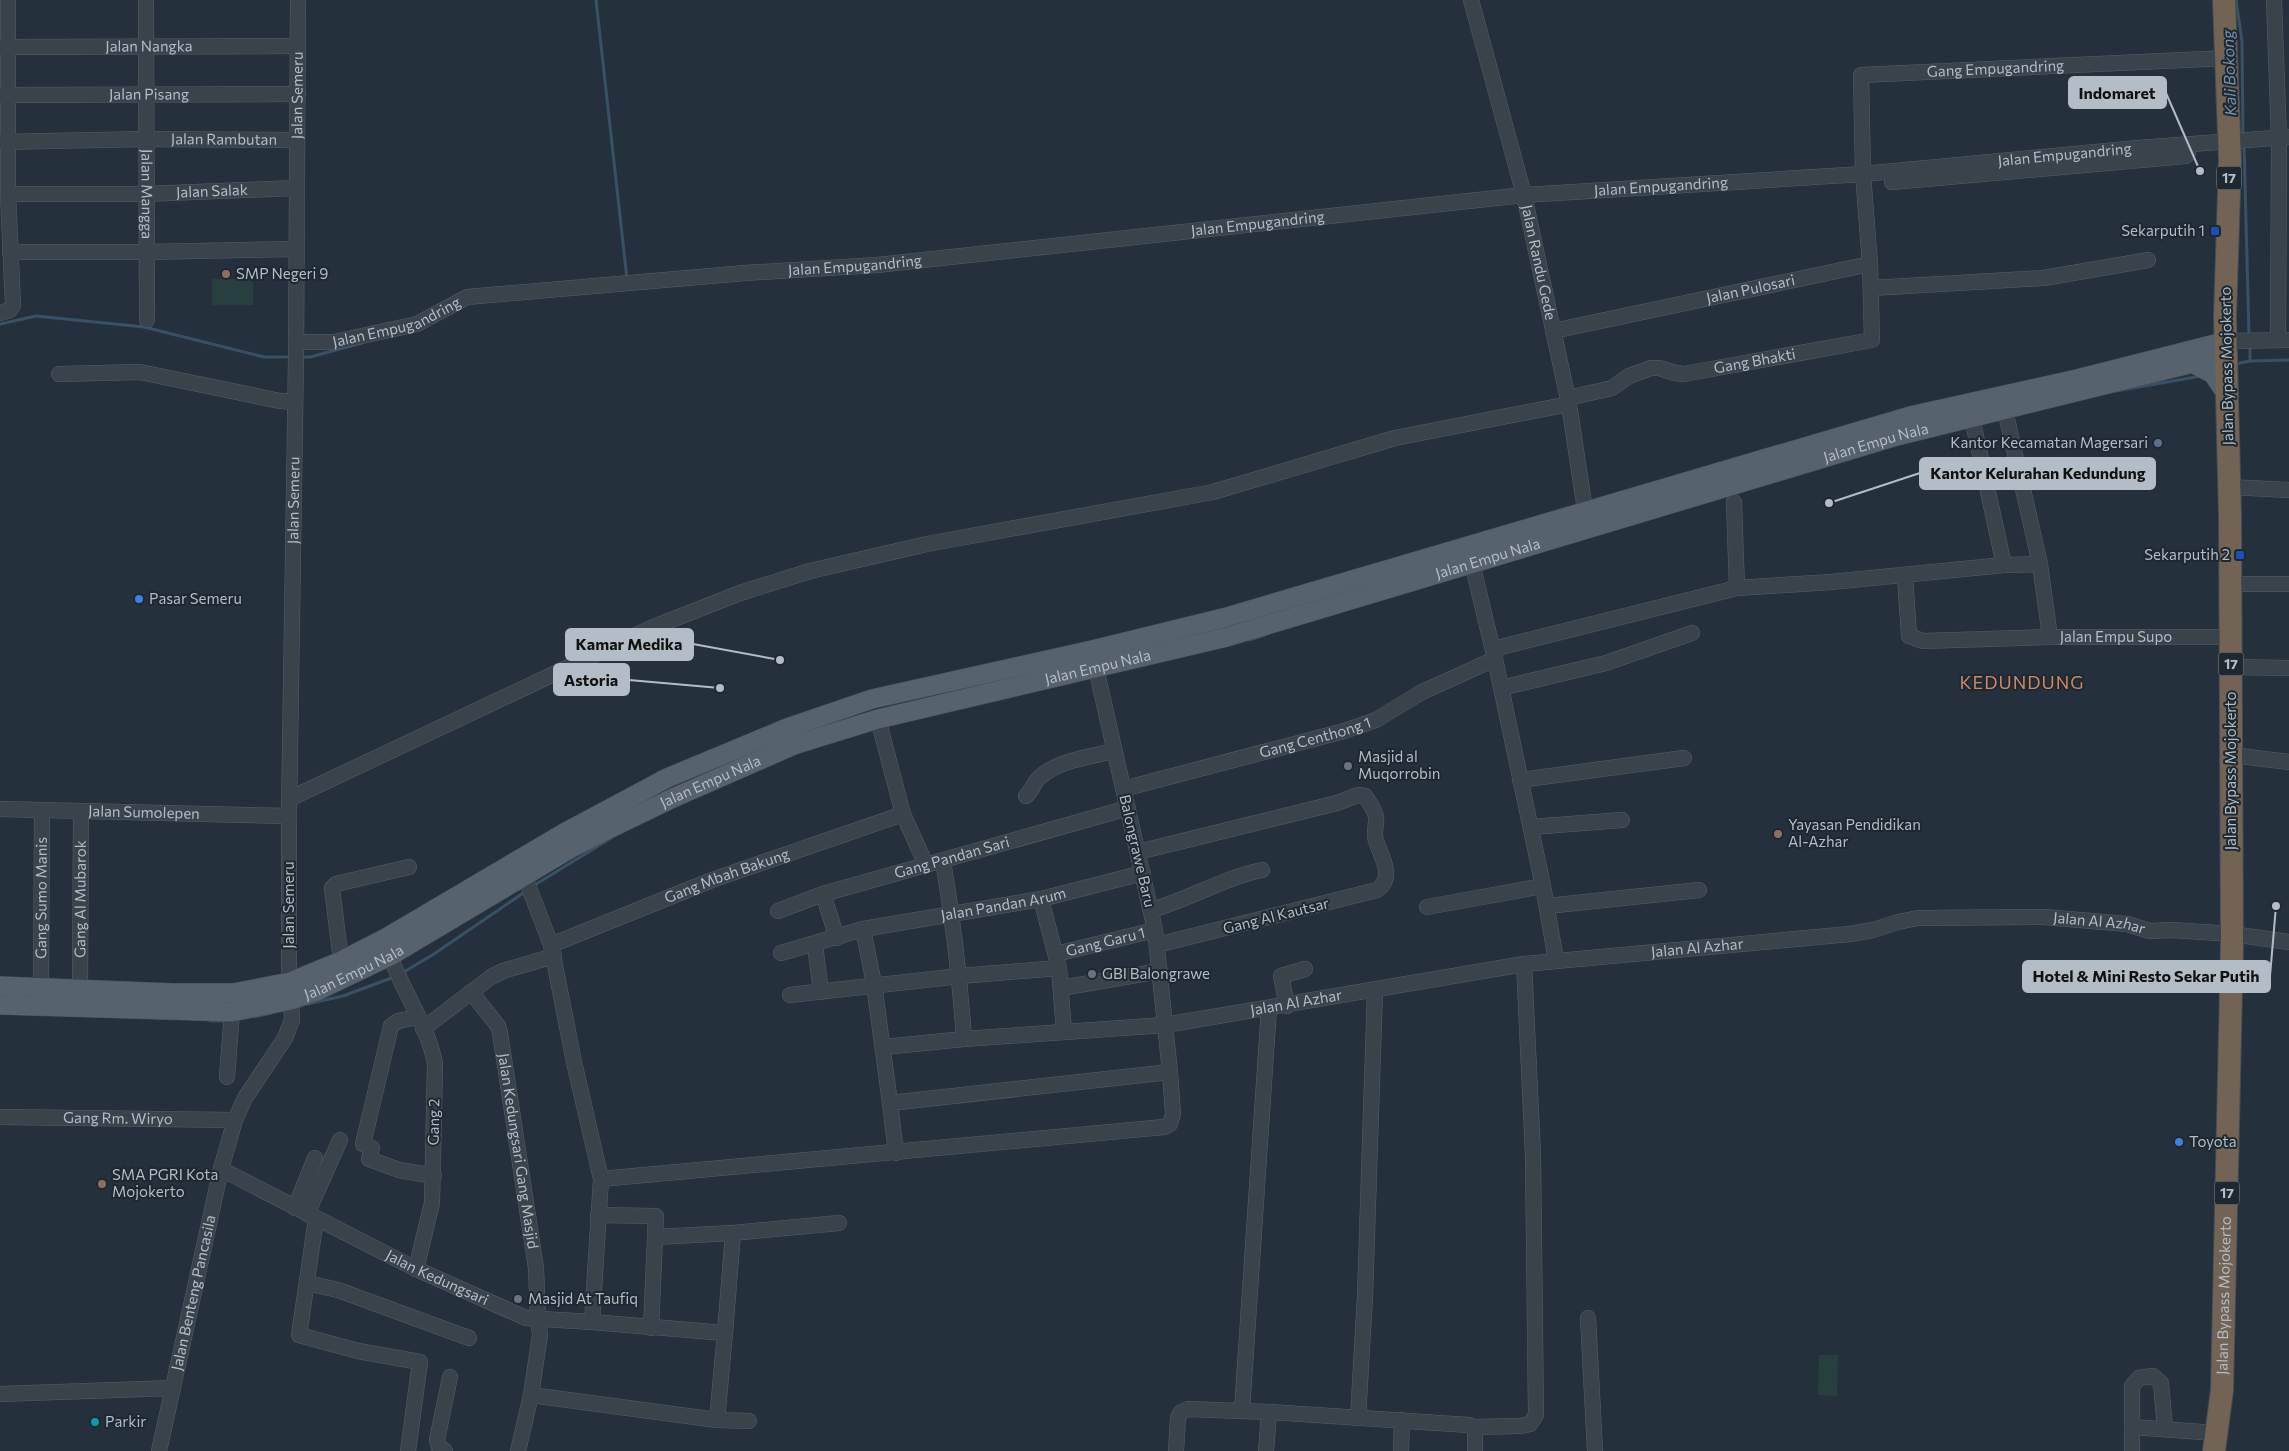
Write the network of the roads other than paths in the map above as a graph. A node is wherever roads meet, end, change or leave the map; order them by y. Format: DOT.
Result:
graph roads {
  1 [pos="8,0"];
  2 [pos="146,0"];
  3 [pos="298,0"];
  4 [pos="1471,0"];
  5 [pos="2224,0"];
  6 [pos="2274,0"];
  7 [pos="147,45"];
  8 [pos="298,46"];
  9 [pos="4,47"];
  10 [pos="2227,58"];
  11 [pos="4,94"];
  12 [pos="147,94"];
  13 [pos="298,94"];
  14 [pos="146,139"];
  15 [pos="296,140"];
  16 [pos="2239,140"];
  17 [pos="2281,140"];
  18 [pos="4,141"];
  19 [pos="1864,180"];
  20 [pos="5,188"];
  21 [pos="295,188"];
  22 [pos="146,194"];
  23 [pos="1525,200"];
  24 [pos="4,231"];
  25 [pos="2284,245"];
  26 [pos="296,249"];
  27 [pos="10,252"];
  28 [pos="146,252"];
  29 [pos="2148,260"];
  30 [pos="1870,264"];
  31 [pos="1872,288"];
  32 [pos="5,312"];
  33 [pos="147,320"];
  34 [pos="1553,332"];
  35 [pos="2283,340"];
  36 [pos="296,348"];
  37 [pos="2226,356"];
  38 [pos="59,374"];
  39 [pos="1568,401"];
  40 [pos="295,402"];
  41 [pos="2006,415"];
  42 [pos="1921,422"];
  43 [pos="1974,425"];
  44 [pos="1895,428"];
  45 [pos="2229,487"];
  46 [pos="2289,490"];
  47 [pos="1734,502"];
  48 [pos="1584,510"];
  49 [pos="1588,529"];
  50 [pos="2040,564"];
  51 [pos="2004,565"];
  52 [pos="1473,568"];
  53 [pos="1905,576"];
  54 [pos="2230,584"];
  55 [pos="2289,584"];
  56 [pos="1737,588"];
  57 [pos="1692,633"];
  58 [pos="2050,637"];
  59 [pos="2230,637"];
  60 [pos="1494,654"];
  61 [pos="2231,667"];
  62 [pos="2289,668"];
  63 [pos="1098,673"];
  64 [pos="1501,688"];
  65 [pos="880,724"];
  66 [pos="1114,751"];
  67 [pos="2231,756"];
  68 [pos="1684,758"];
  69 [pos="2289,762"];
  70 [pos="1520,780"];
  71 [pos="1123,789"];
  72 [pos="1026,796"];
  73 [pos="289,799"];
  74 [pos="0,808"];
  75 [pos="1128,808"];
  76 [pos="42,810"];
  77 [pos="81,810"];
  78 [pos="903,814"];
  79 [pos="288,816"];
  80 [pos="1622,820"];
  81 [pos="1531,828"];
  82 [pos="568,840"];
  83 [pos="1138,852"];
  84 [pos="943,861"];
  85 [pos="926,865"];
  86 [pos="409,867"];
  87 [pos="1262,870"];
  88 [pos="1143,873"];
  89 [pos="529,884"];
  90 [pos="1543,886"];
  91 [pos="1699,890"];
  92 [pos="823,894"];
  93 [pos="1041,899"];
  94 [pos="1547,906"];
  95 [pos="1428,907"];
  96 [pos="1151,910"];
  97 [pos="778,911"];
  98 [pos="952,915"];
  99 [pos="863,930"];
  100 [pos="1155,930"];
  101 [pos="2232,934"];
  102 [pos="837,938"];
  103 [pos="2289,942"];
  104 [pos="814,945"];
  105 [pos="1157,946"];
  106 [pos="552,951"];
  107 [pos="781,953"];
  108 [pos="1556,960"];
  109 [pos="341,961"];
  110 [pos="1058,961"];
  111 [pos="1524,964"];
  112 [pos="1305,969"];
  113 [pos="395,970"];
  114 [pos="1160,972"];
  115 [pos="960,976"];
  116 [pos="874,984"];
  117 [pos="0,986"];
  118 [pos="41,987"];
  119 [pos="80,988"];
  120 [pos="1061,988"];
  121 [pos="1375,990"];
  122 [pos="471,992"];
  123 [pos="821,992"];
  124 [pos="790,994"];
  125 [pos="291,999"];
  126 [pos="0,1005"];
  127 [pos="1287,1006"];
  128 [pos="1270,1008"];
  129 [pos="232,1012"];
  130 [pos="420,1023"];
  131 [pos="1165,1025"];
  132 [pos="1064,1032"];
  133 [pos="964,1039"];
  134 [pos="884,1047"];
  135 [pos="1170,1072"];
  136 [pos="227,1077"];
  137 [pos="890,1103"];
  138 [pos="0,1117"];
  139 [pos="235,1120"];
  140 [pos="340,1140"];
  141 [pos="896,1153"];
  142 [pos="315,1158"];
  143 [pos="221,1170"];
  144 [pos="434,1176"];
  145 [pos="601,1179"];
  146 [pos="306,1214"];
  147 [pos="598,1215"];
  148 [pos="840,1223"];
  149 [pos="733,1233"];
  150 [pos="655,1237"];
  151 [pos="416,1269"];
  152 [pos="307,1282"];
  153 [pos="1588,1318"];
  154 [pos="538,1319"];
  155 [pos="592,1322"];
  156 [pos="651,1328"];
  157 [pos="725,1333"];
  158 [pos="469,1338"];
  159 [pos="450,1377"];
  160 [pos="173,1388"];
  161 [pos="0,1394"];
  162 [pos="531,1395"];
  163 [pos="1242,1410"];
  164 [pos="1269,1412"];
  165 [pos="1358,1418"];
  166 [pos="717,1420"];
  167 [pos="1402,1420"];
  168 [pos="749,1421"];
  169 [pos="1472,1427"];
  170 [pos="2132,1427"];
  171 [pos="2165,1429"];
  172 [pos="2215,1442"];
  173 [pos="159,1451"];
  174 [pos="408,1451"];
  175 [pos="445,1451"];
  176 [pos="518,1451"];
  177 [pos="1176,1451"];
  178 [pos="1266,1451"];
  179 [pos="1401,1451"];
  180 [pos="1475,1451"];
  181 [pos="1595,1451"];
  182 [pos="2132,1451"];
  1 -- 9 [label="street"];
  2 -- 7 [label="street, Jalan Mangga"];
  3 -- 8 [label="street, Jalan Semeru"];
  4 -- 23 [label="street, Jalan Randu Gede"];
  5 -- 10 [label="highway, Jalan Bypass Mojokerto / 17"];
  6 -- 17 [label="street"];
  7 -- 8 [label="street, Jalan Nangka"];
  7 -- 9 [label="street, Jalan Nangka"];
  7 -- 12 [label="street, Jalan Mangga"];
  8 -- 13 [label="street, Jalan Semeru"];
  9 -- 11 [label="street"];
  10 -- 16 [label="highway, Jalan Bypass Mojokerto / 17"];
  10 -- 19 [label="street, Gang Empugandring"];
  11 -- 12 [label="street, Jalan Pisang"];
  11 -- 18 [label="street"];
  12 -- 13 [label="street, Jalan Pisang"];
  12 -- 14 [label="street, Jalan Mangga"];
  13 -- 15 [label="street, Jalan Semeru"];
  14 -- 15 [label="street, Jalan Rambutan"];
  14 -- 18 [label="street, Jalan Rambutan"];
  14 -- 22 [label="street, Jalan Mangga"];
  15 -- 21 [label="street, Jalan Semeru"];
  16 -- 17 [label="street, Jalan Empugandring"];
  16 -- 19 [label="street, Jalan Empugandring"];
  16 -- 37 [label="highway, Jalan Bypass Mojokerto / 17"];
  17 -- 25 [label="street"];
  18 -- 20 [label="street"];
  19 -- 23 [label="street, Jalan Empugandring"];
  19 -- 30 [label="street"];
  20 -- 22 [label="street, Jalan Salak"];
  20 -- 24 [label="street"];
  21 -- 22 [label="street, Jalan Salak"];
  21 -- 26 [label="street, Jalan Semeru"];
  22 -- 28 [label="street, Jalan Mangga"];
  23 -- 34 [label="street, Jalan Randu Gede"];
  23 -- 36 [label="street, Jalan Empugandring"];
  24 -- 27 [label="street"];
  25 -- 35 [label="street"];
  26 -- 28 [label="street"];
  26 -- 36 [label="street, Jalan Semeru"];
  27 -- 28 [label="street, Jalan Mangga"];
  27 -- 32 [label="street"];
  28 -- 33 [label="street"];
  29 -- 31 [label="street"];
  30 -- 31 [label="street, Gang Bhakti"];
  30 -- 34 [label="street, Jalan Pulosari"];
  31 -- 39 [label="street, Gang Bhakti"];
  34 -- 39 [label="street, Jalan Randu Gede"];
  35 -- 37 [label="street"];
  36 -- 40 [label="street, Jalan Semeru"];
  37 -- 41 [label="main road, Jalan Empu Nala"];
  37 -- 42 [label="main road, Jalan Empu Nala"];
  37 -- 45 [label="highway, Jalan Bypass Mojokerto / 17"];
  38 -- 40 [label="street"];
  39 -- 48 [label="street, Jalan Randu Gede"];
  39 -- 73 [label="street"];
  40 -- 73 [label="street, Jalan Semeru"];
  41 -- 43 [label="main road, Jalan Empu Nala"];
  41 -- 50 [label="street, Jalan Empu Supo"];
  42 -- 43 [label="main road, Jalan Empu Nala"];
  42 -- 44 [label="main road, Jalan Empu Nala"];
  43 -- 51 [label="street"];
  44 -- 48 [label="main road, Jalan Empu Nala"];
  44 -- 49 [label="main road, Jalan Empu Nala"];
  45 -- 46 [label="street"];
  45 -- 54 [label="highway, Jalan Bypass Mojokerto / 17"];
  47 -- 56 [label="street"];
  48 -- 49 [label="street, Jalan Randu Gede"];
  48 -- 82 [label="main road, Jalan Empu Nala"];
  49 -- 52 [label="main road, Jalan Empu Nala"];
  50 -- 51 [label="street"];
  50 -- 58 [label="street, Jalan Empu Supo"];
  51 -- 53 [label="street, Gang Centhong 1"];
  52 -- 60 [label="street"];
  52 -- 63 [label="main road, Jalan Empu Nala"];
  53 -- 56 [label="street, Gang Centhong 1"];
  53 -- 58 [label="street"];
  54 -- 55 [label="street"];
  54 -- 59 [label="highway, Jalan Bypass Mojokerto / 17"];
  56 -- 60 [label="street, Gang Centhong 1"];
  57 -- 64 [label="street"];
  58 -- 59 [label="street, Jalan Empu Supo"];
  59 -- 61 [label="highway, Jalan Bypass Mojokerto / 17"];
  60 -- 64 [label="street"];
  60 -- 71 [label="street, Gang Centhong 1"];
  61 -- 62 [label="street"];
  61 -- 67 [label="highway, Jalan Bypass Mojokerto / 17"];
  63 -- 65 [label="main road, Jalan Empu Nala"];
  63 -- 66 [label="street, Balongrawe Baru"];
  64 -- 70 [label="street"];
  65 -- 78 [label="street"];
  65 -- 82 [label="main road, Jalan Empu Nala"];
  66 -- 71 [label="street, Balongrawe Baru"];
  66 -- 72 [label="street"];
  67 -- 69 [label="street"];
  67 -- 101 [label="highway, Jalan Bypass Mojokerto / 17"];
  68 -- 70 [label="street"];
  70 -- 81 [label="street"];
  71 -- 75 [label="street, Balongrawe Baru"];
  73 -- 79 [label="street, Jalan Semeru"];
  74 -- 76 [label="street, Jalan Sumolepen"];
  75 -- 83 [label="street, Balongrawe Baru"];
  75 -- 84 [label="street, Gang Pandan Sari"];
  76 -- 77 [label="street, Jalan Sumolepen"];
  76 -- 118 [label="street, Gang Sumo Manis"];
  77 -- 79 [label="street, Jalan Sumolepen"];
  77 -- 119 [label="street, Gang Al Mubarok"];
  78 -- 85 [label="street"];
  78 -- 106 [label="street, Gang Mbah Bakung"];
  79 -- 125 [label="street, Jalan Semeru"];
  80 -- 81 [label="street"];
  81 -- 90 [label="street"];
  82 -- 89 [label="main road, Jalan Empu Nala"];
  82 -- 109 [label="main road, Jalan Empu Nala"];
  83 -- 88 [label="street, Balongrawe Baru"];
  83 -- 105 [label="street, Gang Al Kautsar"];
  84 -- 85 [label="street, Gang Pandan Sari"];
  84 -- 98 [label="street"];
  85 -- 92 [label="street, Gang Pandan Sari"];
  86 -- 109 [label="street"];
  87 -- 96 [label="street"];
  88 -- 93 [label="street, Jalan Pandan Arum"];
  88 -- 96 [label="street, Balongrawe Baru"];
  89 -- 106 [label="street"];
  89 -- 113 [label="main road, Jalan Empu Nala"];
  90 -- 94 [label="street"];
  90 -- 95 [label="street"];
  91 -- 94 [label="street"];
  92 -- 97 [label="street, Gang Pandan Sari"];
  92 -- 102 [label="street"];
  93 -- 98 [label="street, Jalan Pandan Arum"];
  93 -- 110 [label="street"];
  94 -- 108 [label="street"];
  96 -- 100 [label="street, Balongrawe Baru"];
  98 -- 99 [label="street, Jalan Pandan Arum"];
  98 -- 115 [label="street"];
  99 -- 102 [label="street, Jalan Pandan Arum"];
  99 -- 116 [label="street"];
  100 -- 105 [label="street, Balongrawe Baru"];
  100 -- 110 [label="street, Gang Garu 1"];
  101 -- 103 [label="street, Jalan Al Azhar"];
  101 -- 108 [label="street, Jalan Al Azhar"];
  101 -- 172 [label="highway, Jalan Bypass Mojokerto / 17"];
  102 -- 104 [label="street, Jalan Pandan Arum"];
  104 -- 107 [label="street, Jalan Pandan Arum"];
  104 -- 123 [label="street"];
  105 -- 114 [label="street, Balongrawe Baru"];
  106 -- 122 [label="street, Gang Mbah Bakung"];
  106 -- 145 [label="street"];
  108 -- 111 [label="street, Jalan Al Azhar"];
  109 -- 125 [label="main road, Jalan Empu Nala"];
  110 -- 115 [label="street, Gang Garu 1"];
  110 -- 120 [label="street"];
  111 -- 121 [label="street, Jalan Al Azhar"];
  111 -- 169 [label="street"];
  112 -- 127 [label="street"];
  113 -- 125 [label="main road, Jalan Empu Nala"];
  113 -- 130 [label="street, Gang 2"];
  114 -- 120 [label="street"];
  114 -- 131 [label="street, Balongrawe Baru"];
  115 -- 116 [label="street, Gang Garu 1"];
  115 -- 133 [label="street"];
  116 -- 123 [label="street, Gang Garu 1"];
  116 -- 134 [label="street"];
  117 -- 118 [label="main road, Jalan Empu Nala"];
  118 -- 119 [label="main road, Jalan Empu Nala"];
  119 -- 125 [label="main road, Jalan Empu Nala"];
  120 -- 132 [label="street"];
  121 -- 127 [label="street, Jalan Al Azhar"];
  121 -- 165 [label="street"];
  122 -- 130 [label="street, Gang Mbah Bakung"];
  122 -- 154 [label="street, Jalan Kedungsari Gang Masjid"];
  123 -- 124 [label="street, Gang Garu 1"];
  125 -- 129 [label="main road, Jalan Empu Nala"];
  125 -- 139 [label="street, Jalan Benteng Pancasila"];
  126 -- 129 [label="main road, Jalan Empu Nala"];
  127 -- 128 [label="street, Jalan Al Azhar"];
  128 -- 131 [label="street, Jalan Al Azhar"];
  128 -- 163 [label="street"];
  129 -- 136 [label="street"];
  130 -- 144 [label="street, Gang 2"];
  130 -- 144 [label="street"];
  131 -- 132 [label="street, Jalan Al Azhar"];
  131 -- 135 [label="street, Balongrawe Baru"];
  132 -- 133 [label="street, Jalan Al Azhar"];
  133 -- 134 [label="street, Jalan Al Azhar"];
  134 -- 137 [label="street"];
  135 -- 137 [label="street"];
  135 -- 141 [label="street, Balongrawe Baru"];
  137 -- 141 [label="street"];
  138 -- 139 [label="street, Gang Rm. Wiryo"];
  139 -- 143 [label="street, Jalan Benteng Pancasila"];
  140 -- 146 [label="street"];
  141 -- 145 [label="street"];
  142 -- 146 [label="street"];
  143 -- 146 [label="street, Jalan Kedungsari"];
  143 -- 160 [label="street, Jalan Benteng Pancasila"];
  144 -- 151 [label="street, Gang 2"];
  145 -- 147 [label="street"];
  146 -- 151 [label="street, Jalan Kedungsari"];
  146 -- 152 [label="street"];
  147 -- 150 [label="street"];
  147 -- 155 [label="street"];
  148 -- 149 [label="street"];
  149 -- 150 [label="street"];
  149 -- 157 [label="street"];
  150 -- 156 [label="street"];
  151 -- 154 [label="street, Jalan Kedungsari"];
  152 -- 158 [label="street"];
  152 -- 174 [label="street"];
  153 -- 181 [label="street"];
  154 -- 155 [label="street, Jalan Kedungsari"];
  154 -- 162 [label="street"];
  155 -- 156 [label="street, Jalan Kedungsari"];
  156 -- 157 [label="street, Jalan Kedungsari"];
  157 -- 166 [label="street"];
  159 -- 175 [label="street"];
  160 -- 161 [label="street"];
  160 -- 173 [label="street, Jalan Benteng Pancasila"];
  162 -- 166 [label="street"];
  162 -- 176 [label="street"];
  163 -- 164 [label="street"];
  163 -- 177 [label="street"];
  164 -- 165 [label="street"];
  164 -- 178 [label="street"];
  165 -- 167 [label="street"];
  166 -- 168 [label="street"];
  167 -- 169 [label="street"];
  167 -- 179 [label="street"];
  169 -- 180 [label="street"];
  170 -- 171 [label="street"];
  170 -- 171 [label="street"];
  170 -- 182 [label="street"];
  171 -- 172 [label="street"];
}
